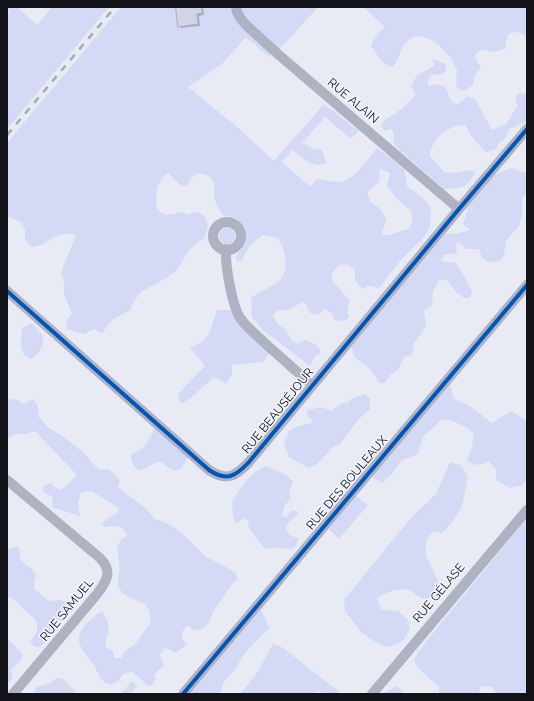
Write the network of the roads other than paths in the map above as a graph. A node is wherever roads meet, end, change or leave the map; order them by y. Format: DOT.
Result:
graph roads {
  1 [pos="236,7"];
  2 [pos="527,129"];
  3 [pos="459,209"];
  4 [pos="226,249"];
  5 [pos="527,285"];
  6 [pos="7,291"];
  7 [pos="312,385"];
  8 [pos="7,480"];
  9 [pos="527,510"];
  10 [pos="13,694"];
  11 [pos="183,694"];
  12 [pos="372,694"];
  1 -- 3 [label="street, RUE ALAIN"];
  2 -- 3 [label="street, RUE BEAUSÉJOUR"];
  3 -- 7 [label="street, RUE BEAUSÉJOUR"];
  4 -- 7 [label="street"];
  5 -- 11 [label="street, RUE DES BOULEAUX"];
  6 -- 7 [label="street, RUE BEAUSÉJOUR"];
  8 -- 10 [label="street, RUE SAMUEL"];
  9 -- 12 [label="street, RUE GÉLASE"];
}
